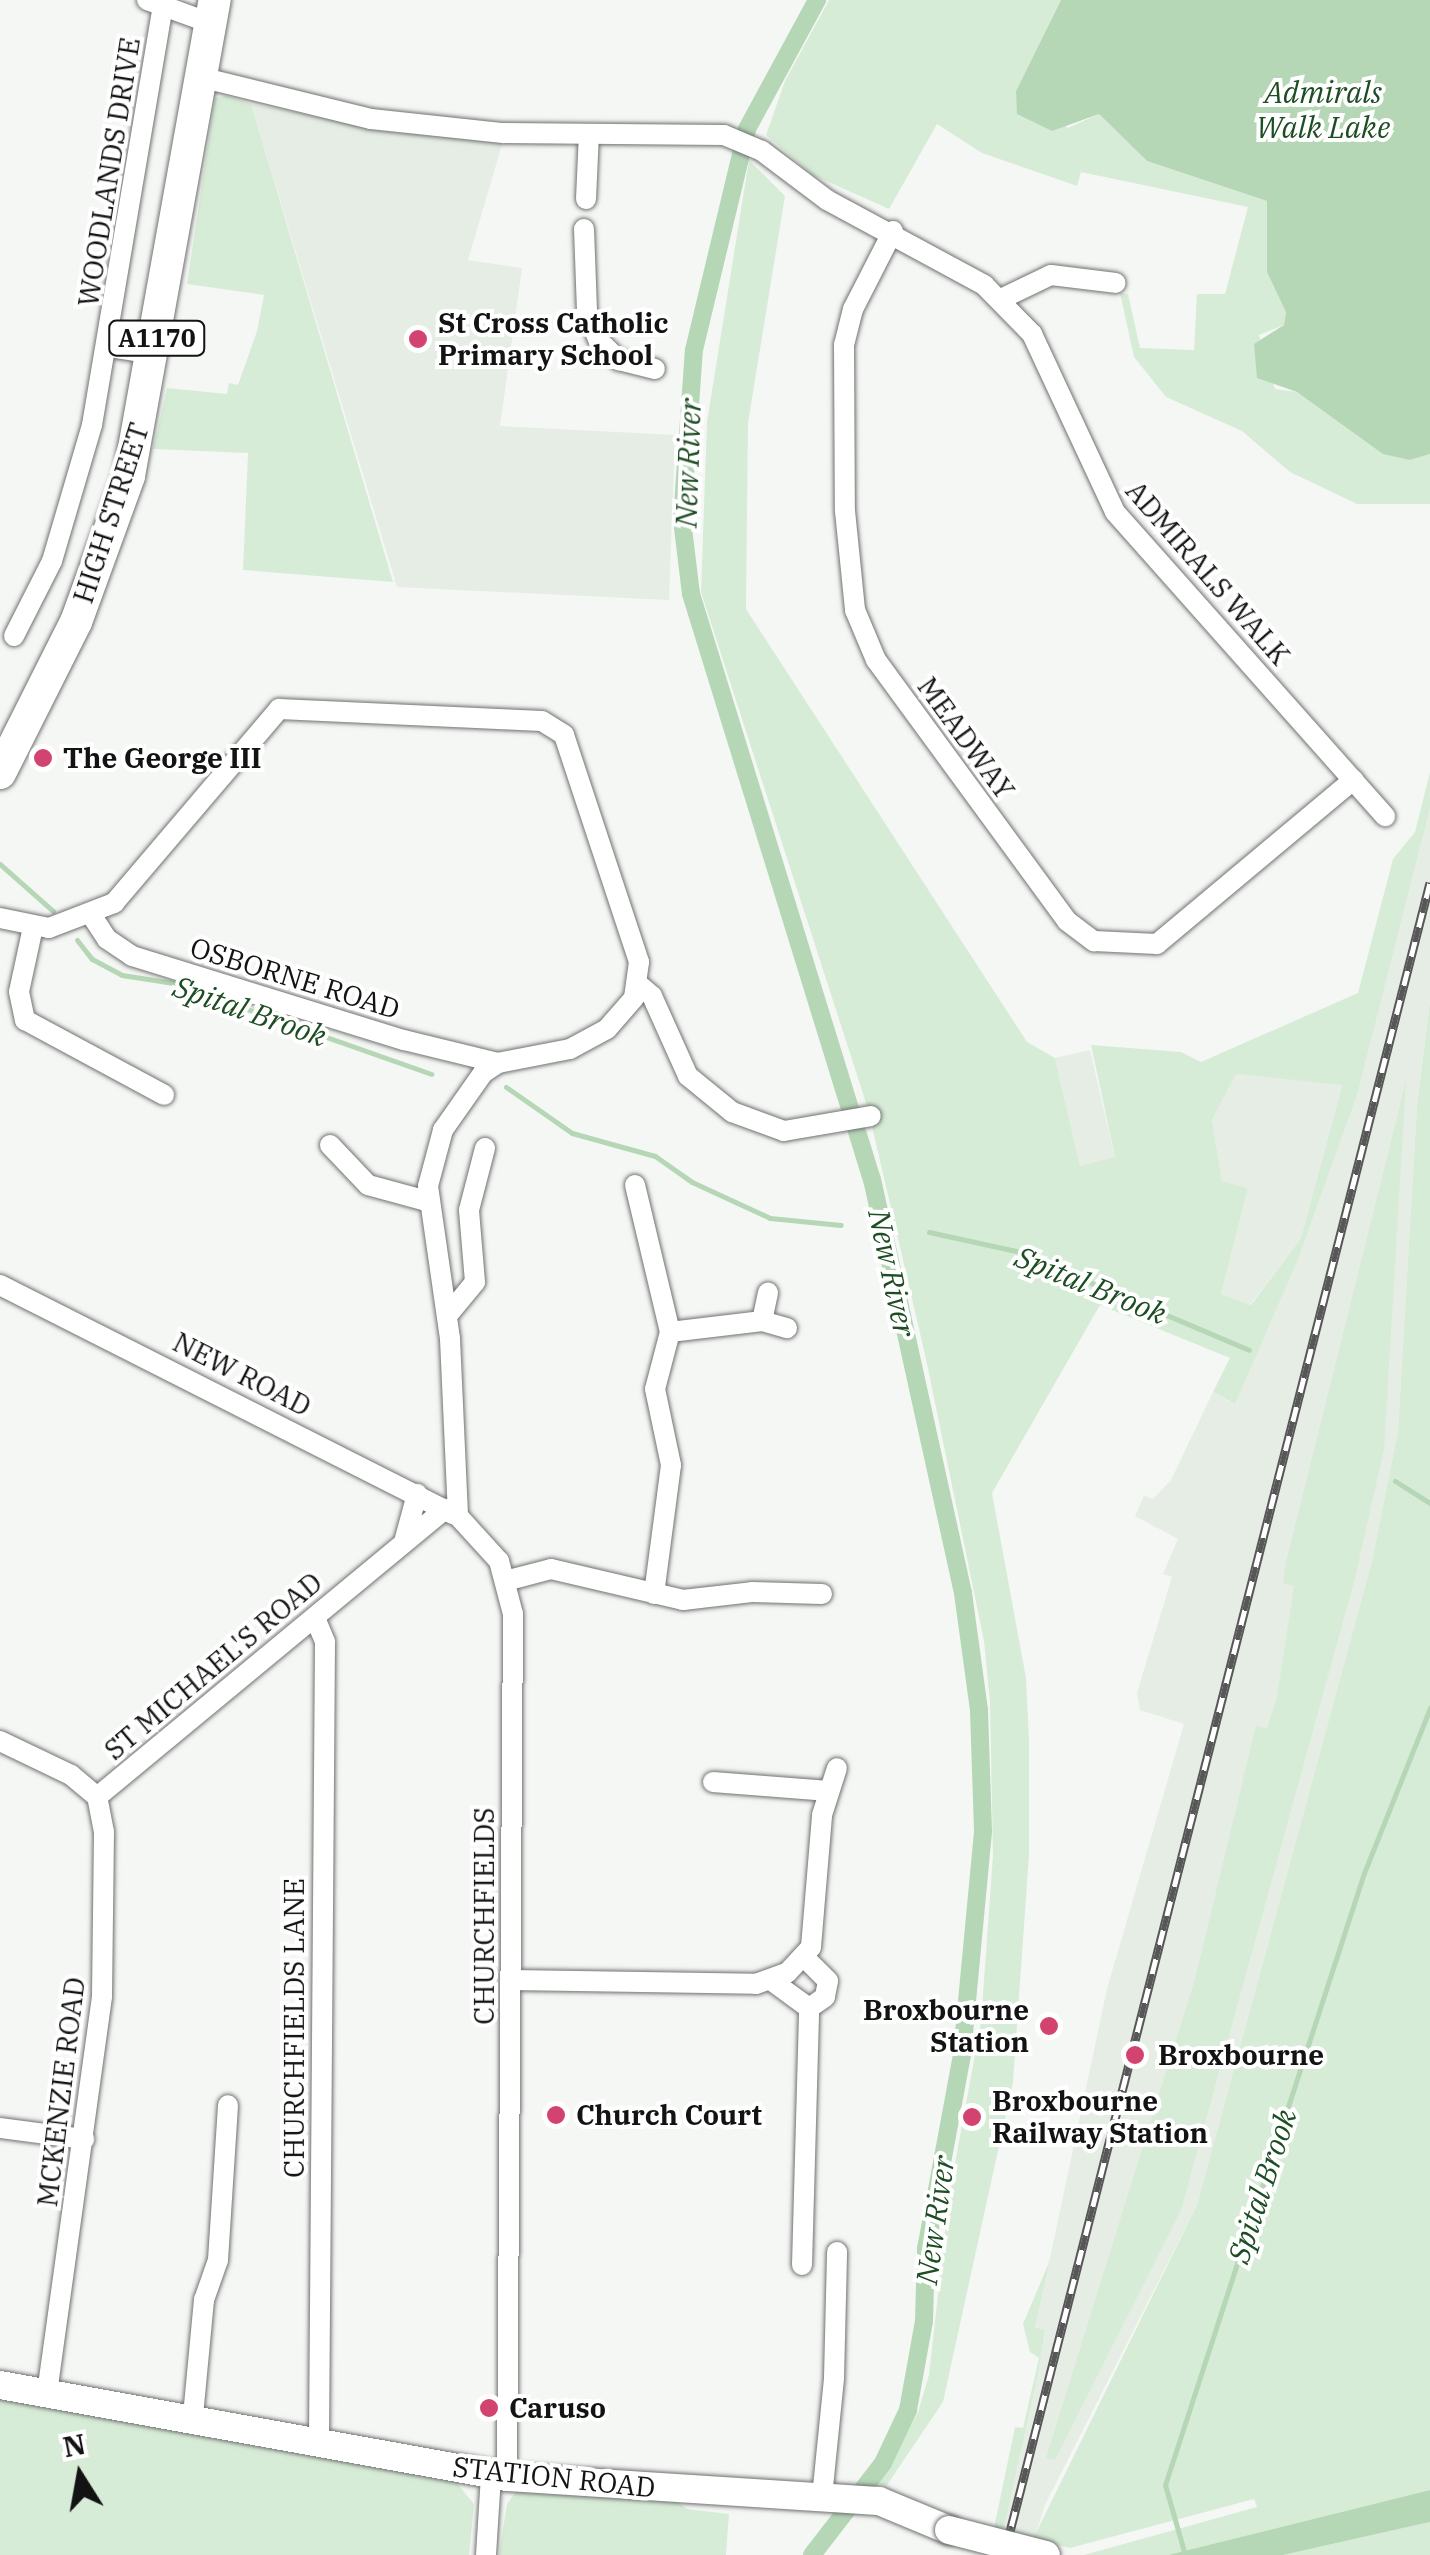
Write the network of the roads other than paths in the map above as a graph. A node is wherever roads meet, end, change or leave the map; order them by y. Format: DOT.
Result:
graph roads {
  1 [pos="155,3"];
  2 [pos="212,11"];
  3 [pos="200,77"];
  4 [pos="589,134"];
  5 [pos="586,199"];
  6 [pos="584,230"];
  7 [pos="893,231"];
  8 [pos="1116,283"];
  9 [pos="1003,298"];
  10 [pos="109,346"];
  11 [pos="154,354"];
  12 [pos="656,369"];
  13 [pos="14,636"];
  14 [pos="0,773"];
  15 [pos="1353,780"];
  16 [pos="1385,816"];
  17 [pos="92,916"];
  18 [pos="0,918"];
  19 [pos="33,927"];
  20 [pos="639,985"];
  21 [pos="498,1062"];
  22 [pos="164,1096"];
  23 [pos="871,1116"];
  24 [pos="330,1144"];
  25 [pos="484,1148"];
  26 [pos="634,1186"];
  27 [pos="427,1201"];
  28 [pos="0,1284"];
  29 [pos="768,1293"];
  30 [pos="447,1316"];
  31 [pos="762,1321"];
  32 [pos="787,1328"];
  33 [pos="670,1332"];
  34 [pos="416,1494"];
  35 [pos="451,1513"];
  36 [pos="404,1542"];
  37 [pos="509,1580"];
  38 [pos="654,1594"];
  39 [pos="822,1594"];
  40 [pos="315,1618"];
  41 [pos="0,1741"];
  42 [pos="836,1768"];
  43 [pos="713,1782"];
  44 [pos="829,1790"];
  45 [pos="97,1797"];
  46 [pos="806,1959"];
  47 [pos="512,1980"];
  48 [pos="772,1981"];
  49 [pos="809,2008"];
  50 [pos="228,2106"];
  51 [pos="0,2128"];
  52 [pos="84,2139"];
  53 [pos="836,2252"];
  54 [pos="802,2265"];
  55 [pos="0,2385"];
  56 [pos="46,2393"];
  57 [pos="193,2416"];
  58 [pos="319,2440"];
  59 [pos="499,2476"];
  60 [pos="848,2499"];
  61 [pos="486,2555"];
  62 [pos="1046,2555"];
  1 -- 2 [label="street"];
  1 -- 10 [label="street, WOODLANDS DRIVE"];
  2 -- 3 [label="main road, HIGH STREET / A1170"];
  3 -- 4 [label="street"];
  3 -- 11 [label="main road, HIGH STREET / A1170"];
  4 -- 5 [label="street"];
  4 -- 7 [label="street, ADMIRALS WALK"];
  6 -- 12 [label="street"];
  7 -- 9 [label="street, ADMIRALS WALK"];
  7 -- 15 [label="street, MEADWAY"];
  8 -- 9 [label="street"];
  9 -- 15 [label="street, ADMIRALS WALK"];
  10 -- 11 [label="street, WOODLANDS DRIVE"];
  10 -- 13 [label="street, WOODLANDS DRIVE"];
  11 -- 14 [label="main road, HIGH STREET / A1170"];
  15 -- 16 [label="street, ADMIRALS WALK"];
  17 -- 19 [label="street"];
  17 -- 20 [label="street"];
  17 -- 21 [label="street, OSBORNE ROAD"];
  18 -- 19 [label="street"];
  19 -- 22 [label="street"];
  20 -- 21 [label="street"];
  20 -- 23 [label="street"];
  21 -- 27 [label="street"];
  24 -- 27 [label="street"];
  25 -- 30 [label="street"];
  26 -- 33 [label="street"];
  27 -- 30 [label="street"];
  28 -- 34 [label="street, NEW ROAD"];
  29 -- 31 [label="street"];
  30 -- 35 [label="street"];
  31 -- 32 [label="street"];
  31 -- 33 [label="street"];
  33 -- 38 [label="street"];
  34 -- 35 [label="street, NEW ROAD"];
  34 -- 36 [label="street"];
  35 -- 36 [label="street, ST MICHAEL'S ROAD"];
  35 -- 37 [label="street"];
  36 -- 40 [label="street, ST MICHAEL'S ROAD"];
  37 -- 38 [label="street"];
  37 -- 47 [label="street, CHURCHFIELDS"];
  38 -- 39 [label="street"];
  40 -- 45 [label="street, ST MICHAEL'S ROAD"];
  40 -- 58 [label="street, CHURCHFIELDS LANE"];
  41 -- 45 [label="street, ST MICHAEL'S ROAD"];
  42 -- 44 [label="street"];
  43 -- 44 [label="street"];
  44 -- 46 [label="street"];
  45 -- 52 [label="street, MCKENZIE ROAD"];
  46 -- 48 [label="street"];
  46 -- 49 [label="street"];
  47 -- 48 [label="street"];
  47 -- 59 [label="street, CHURCHFIELDS"];
  48 -- 49 [label="street"];
  49 -- 54 [label="street"];
  50 -- 57 [label="street"];
  51 -- 52 [label="street"];
  52 -- 56 [label="street, MCKENZIE ROAD"];
  53 -- 60 [label="street"];
  55 -- 56 [label="main road, STATION ROAD"];
  56 -- 57 [label="main road, STATION ROAD"];
  57 -- 58 [label="main road, STATION ROAD"];
  58 -- 59 [label="main road, STATION ROAD"];
  59 -- 60 [label="main road, STATION ROAD"];
  59 -- 61 [label="street, CHURCHFIELDS"];
  60 -- 62 [label="main road, STATION ROAD, bridge"];
}
